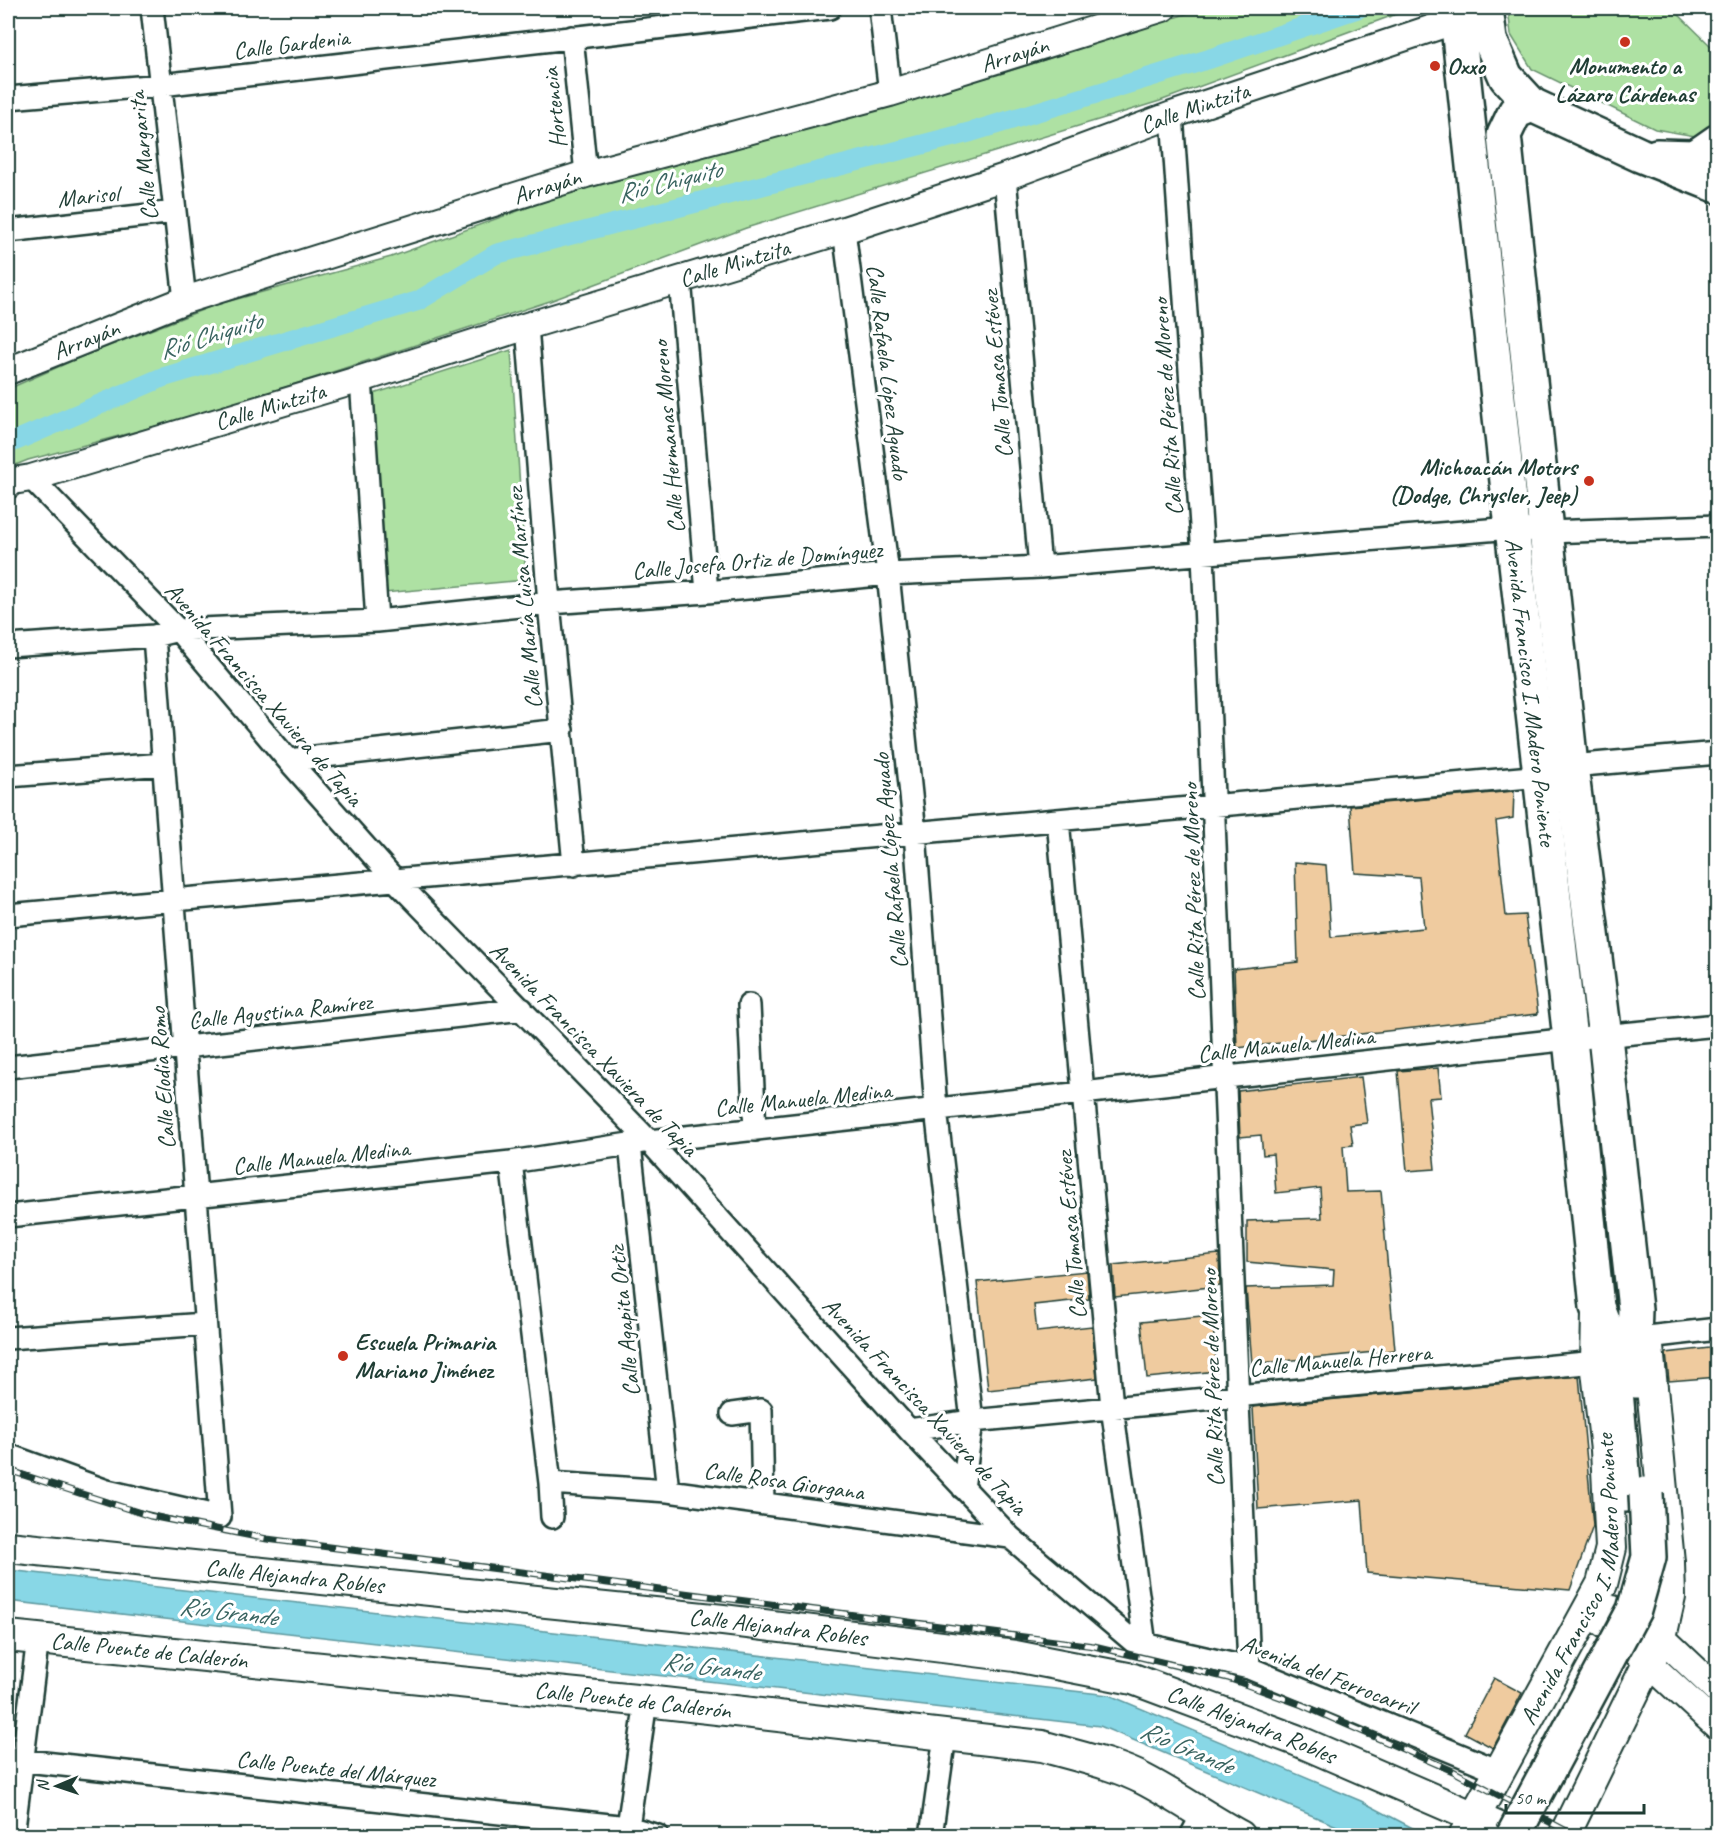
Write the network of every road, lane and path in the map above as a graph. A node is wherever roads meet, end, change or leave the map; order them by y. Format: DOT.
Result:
graph roads {
  1 [pos="152,8"];
  2 [pos="830,8"];
  3 [pos="879,8"];
  4 [pos="1163,8"];
  5 [pos="1466,12"];
  6 [pos="572,37"];
  7 [pos="161,85"];
  8 [pos="890,93"];
  9 [pos="8,98"];
  10 [pos="1532,105"];
  11 [pos="1172,115"];
  12 [pos="1718,141"];
  13 [pos="1640,155"];
  14 [pos="586,174"];
  15 [pos="1005,177"];
  16 [pos="1718,186"];
  17 [pos="175,213"];
  18 [pos="844,230"];
  19 [pos="8,231"];
  20 [pos="680,279"];
  21 [pos="185,300"];
  22 [pos="527,326"];
  23 [pos="8,371"];
  24 [pos="362,380"];
  25 [pos="19,482"];
  26 [pos="1718,526"];
  27 [pos="1512,528"];
  28 [pos="1547,532"];
  29 [pos="1203,554"];
  30 [pos="1040,567"];
  31 [pos="888,574"];
  32 [pos="707,592"];
  33 [pos="549,603"];
  34 [pos="377,621"];
  35 [pos="178,630"];
  36 [pos="154,636"];
  37 [pos="8,646"];
  38 [pos="562,730"];
  39 [pos="1718,753"];
  40 [pos="288,760"];
  41 [pos="164,764"];
  42 [pos="1571,766"];
  43 [pos="8,776"];
  44 [pos="1541,776"];
  45 [pos="1215,806"];
  46 [pos="1058,820"];
  47 [pos="915,833"];
  48 [pos="574,865"];
  49 [pos="394,879"];
  50 [pos="174,901"];
  51 [pos="8,915"];
  52 [pos="749,1005"];
  53 [pos="522,1009"];
  54 [pos="1718,1025"];
  55 [pos="1605,1037"];
  56 [pos="1570,1039"];
  57 [pos="185,1048"];
  58 [pos="8,1066"];
  59 [pos="1226,1077"];
  60 [pos="1083,1093"];
  61 [pos="936,1109"];
  62 [pos="755,1130"];
  63 [pos="639,1143"];
  64 [pos="511,1162"];
  65 [pos="196,1196"];
  66 [pos="8,1216"];
  67 [pos="1597,1307"];
  68 [pos="1641,1323"];
  69 [pos="206,1324"];
  70 [pos="1718,1329"];
  71 [pos="8,1338"];
  72 [pos="1596,1362"];
  73 [pos="1239,1395"];
  74 [pos="1112,1407"];
  75 [pos="732,1414"];
  76 [pos="972,1421"];
  77 [pos="909,1430"];
  78 [pos="8,1455"];
  79 [pos="550,1483"];
  80 [pos="963,1488"];
  81 [pos="669,1491"];
  82 [pos="1636,1495"];
  83 [pos="763,1503"];
  84 [pos="552,1517"];
  85 [pos="1010,1537"];
  86 [pos="8,1547"];
  87 [pos="1590,1607"];
  88 [pos="8,1635"];
  89 [pos="38,1638"];
  90 [pos="1140,1643"];
  91 [pos="1655,1650"];
  92 [pos="1249,1668"];
  93 [pos="1718,1691"];
  94 [pos="646,1701"];
  95 [pos="1718,1727"];
  96 [pos="945,1736"];
  97 [pos="14,1760"];
  98 [pos="1499,1771"];
  99 [pos="1197,1825"];
  100 [pos="1477,1829"];
  101 [pos="625,1831"];
  102 [pos="13,1836"];
  103 [pos="658,1836"];
  104 [pos="931,1836"];
  105 [pos="1240,1836"];
  106 [pos="1513,1836"];
  107 [pos="1518,1836"];
  108 [pos="1564,1836"];
  1 -- 7 [label="street, Calle Margarita"];
  2 -- 6 [label="street, Calle Gardenia"];
  3 -- 8 [label="street"];
  4 -- 8 [label="street, Arrayán"];
  5 -- 10 [label="main road"];
  5 -- 11 [label="street, Calle Mintzita"];
  5 -- 27 [label="main road, Avenida Francisco I. Madero Poniente"];
  6 -- 7 [label="street, Calle Gardenia"];
  6 -- 14 [label="street, Hortencia"];
  7 -- 9 [label="street, Calle Gardenia"];
  7 -- 17 [label="street, Calle Margarita"];
  8 -- 14 [label="street, Arrayán"];
  10 -- 13 [label="main road"];
  10 -- 28 [label="main road, Avenida Francisco I. Madero Poniente"];
  11 -- 15 [label="street, Calle Mintzita"];
  11 -- 29 [label="street, Calle Rita Pérez de Moreno"];
  12 -- 13 [label="main road"];
  13 -- 16 [label="main road"];
  14 -- 21 [label="street, Arrayán"];
  15 -- 18 [label="street, Calle Mintzita"];
  15 -- 30 [label="street, Calle Tomasa Estévez"];
  17 -- 19 [label="street, Marisol"];
  17 -- 21 [label="street, Calle Margarita"];
  18 -- 20 [label="street, Calle Mintzita"];
  18 -- 31 [label="street, Calle Rafaela López Aguado"];
  20 -- 22 [label="street, Calle Mintzita"];
  20 -- 32 [label="street, Calle Hermanas Moreno"];
  21 -- 23 [label="street, Arrayán"];
  22 -- 24 [label="street, Calle Mintzita"];
  22 -- 33 [label="street, Calle María Luisa Martínez"];
  24 -- 25 [label="street, Calle Mintzita"];
  24 -- 34 [label="street"];
  25 -- 35 [label="street, Avenida Francisca Xaviera de Tapia"];
  26 -- 28 [label="street, Calle Josefa Ortiz de Domínguez"];
  27 -- 28 [label="street, Calle Josefa Ortiz de Domínguez"];
  27 -- 29 [label="street, Calle Josefa Ortiz de Domínguez"];
  27 -- 44 [label="main road, Avenida Francisco I. Madero Poniente"];
  28 -- 42 [label="main road, Avenida Francisco I. Madero Poniente"];
  29 -- 30 [label="street, Calle Josefa Ortiz de Domínguez"];
  29 -- 45 [label="street, Calle Rita Pérez de Moreno"];
  30 -- 31 [label="street, Calle Josefa Ortiz de Domínguez"];
  31 -- 32 [label="street, Calle Josefa Ortiz de Domínguez"];
  31 -- 47 [label="street, Calle Rafaela López Aguado"];
  32 -- 33 [label="street, Calle Josefa Ortiz de Domínguez"];
  33 -- 34 [label="street, Calle Josefa Ortiz de Domínguez"];
  33 -- 38 [label="street, Calle María Luisa Martínez"];
  34 -- 35 [label="street, Calle Josefa Ortiz de Domínguez"];
  35 -- 36 [label="street, Calle Josefa Ortiz de Domínguez"];
  35 -- 40 [label="street, Avenida Francisca Xaviera de Tapia"];
  36 -- 37 [label="street, Calle Josefa Ortiz de Domínguez"];
  36 -- 41 [label="street, Calle Elodia Romo"];
  38 -- 40 [label="street"];
  38 -- 48 [label="street, Calle María Luisa Martínez"];
  39 -- 42 [label="street"];
  40 -- 49 [label="street, Avenida Francisca Xaviera de Tapia"];
  41 -- 43 [label="street"];
  41 -- 50 [label="street, Calle Elodia Romo"];
  42 -- 44 [label="street"];
  42 -- 55 [label="main road, Avenida Francisco I. Madero Poniente"];
  44 -- 45 [label="street"];
  44 -- 56 [label="main road, Avenida Francisco I. Madero Poniente"];
  45 -- 46 [label="street"];
  45 -- 59 [label="street, Calle Rita Pérez de Moreno"];
  46 -- 47 [label="street"];
  46 -- 60 [label="street, Calle Tomasa Estévez"];
  47 -- 48 [label="street"];
  47 -- 61 [label="street, Calle Rafaela López Aguado"];
  48 -- 49 [label="street"];
  49 -- 50 [label="street"];
  49 -- 53 [label="street, Avenida Francisca Xaviera de Tapia"];
  50 -- 51 [label="street"];
  50 -- 57 [label="street, Calle Elodia Romo"];
  52 -- 62 [label="street"];
  53 -- 57 [label="street, Calle Agustina Ramírez"];
  53 -- 63 [label="street, Avenida Francisca Xaviera de Tapia"];
  54 -- 55 [label="street, Calle Manuela Medina"];
  55 -- 56 [label="street, Calle Manuela Medina"];
  55 -- 68 [label="main road, Avenida Francisco I. Madero Poniente"];
  56 -- 59 [label="street, Calle Manuela Medina"];
  56 -- 67 [label="main road, Avenida Francisco I. Madero Poniente"];
  57 -- 58 [label="street, Calle Agustina Ramírez"];
  57 -- 65 [label="street, Calle Elodia Romo"];
  59 -- 60 [label="street, Calle Manuela Medina"];
  59 -- 73 [label="street, Calle Rita Pérez de Moreno"];
  60 -- 61 [label="street, Calle Manuela Medina"];
  60 -- 74 [label="street, Calle Tomasa Estévez"];
  61 -- 62 [label="street, Calle Manuela Medina"];
  61 -- 76 [label="street, Calle Rafaela López Aguado"];
  62 -- 63 [label="street, Calle Manuela Medina"];
  63 -- 64 [label="street, Calle Manuela Medina"];
  63 -- 77 [label="street, Avenida Francisca Xaviera de Tapia"];
  63 -- 81 [label="street, Calle Agapita Ortiz"];
  64 -- 65 [label="street, Calle Manuela Medina"];
  64 -- 79 [label="street"];
  65 -- 66 [label="street, Calle Manuela Medina"];
  65 -- 69 [label="street, Calle Elodia Romo"];
  67 -- 72 [label="main road, Avenida Francisco I. Madero Poniente"];
  67 -- 82 [label="main road, Avenida Francisco I. Madero Poniente"];
  68 -- 70 [label="street"];
  68 -- 82 [label="main road, Avenida Francisco I. Madero Poniente"];
  68 -- 91 [label="main road, Avenida Francisco I. Madero Poniente"];
  69 -- 71 [label="street"];
  69 -- 78 [label="street, Calle Elodia Romo"];
  72 -- 73 [label="street, Calle Manuela Herrera"];
  72 -- 87 [label="main road, Avenida Francisco I. Madero Poniente"];
  73 -- 74 [label="street, Calle Manuela Herrera"];
  73 -- 92 [label="street, Calle Rita Pérez de Moreno"];
  74 -- 76 [label="street, Calle Manuela Herrera"];
  74 -- 90 [label="street, Calle Tomasa Estévez"];
  75 -- 83 [label="street"];
  76 -- 77 [label="street, Calle Manuela Herrera"];
  76 -- 80 [label="street, Calle Rafaela López Aguado"];
  77 -- 80 [label="street, Avenida Francisca Xaviera de Tapia"];
  79 -- 81 [label="street, Calle Rosa Giorgana"];
  79 -- 84 [label="street"];
  80 -- 85 [label="street, Avenida Francisca Xaviera de Tapia"];
  81 -- 83 [label="street, Calle Rosa Giorgana"];
  82 -- 100 [label="main road, Avenida Francisco I. Madero Poniente"];
  82 -- 106 [label="main road, Avenida Francisco I. Madero Poniente, bridge"];
  83 -- 85 [label="street, Calle Rosa Giorgana"];
  85 -- 90 [label="street, Avenida Francisca Xaviera de Tapia"];
  86 -- 100 [label="main road, Calle Alejandra Robles"];
  87 -- 91 [label="street"];
  87 -- 98 [label="main road, Avenida Francisco I. Madero Poniente"];
  88 -- 89 [label="main road, Calle Puente de Calderón"];
  89 -- 94 [label="main road, Calle Puente de Calderón"];
  89 -- 97 [label="street"];
  90 -- 92 [label="street, Avenida del Ferrocarril"];
  91 -- 93 [label="street"];
  91 -- 95 [label="street"];
  91 -- 108 [label="main road, Avenida Francisco I. Madero Poniente"];
  92 -- 98 [label="street, Avenida del Ferrocarril"];
  94 -- 96 [label="main road, Calle Puente de Calderón"];
  94 -- 101 [label="street"];
  96 -- 99 [label="main road, Calle Puente de Calderón"];
  96 -- 104 [label="street"];
  97 -- 101 [label="street, Calle Puente del Márquez"];
  97 -- 102 [label="street"];
  98 -- 100 [label="main road, Avenida Francisco I. Madero Poniente"];
  99 -- 105 [label="main road, Calle Puente de Calderón"];
  100 -- 107 [label="main road, Calle Alejandra Robles"];
  101 -- 103 [label="street, Calle Puente del Márquez"];
}
